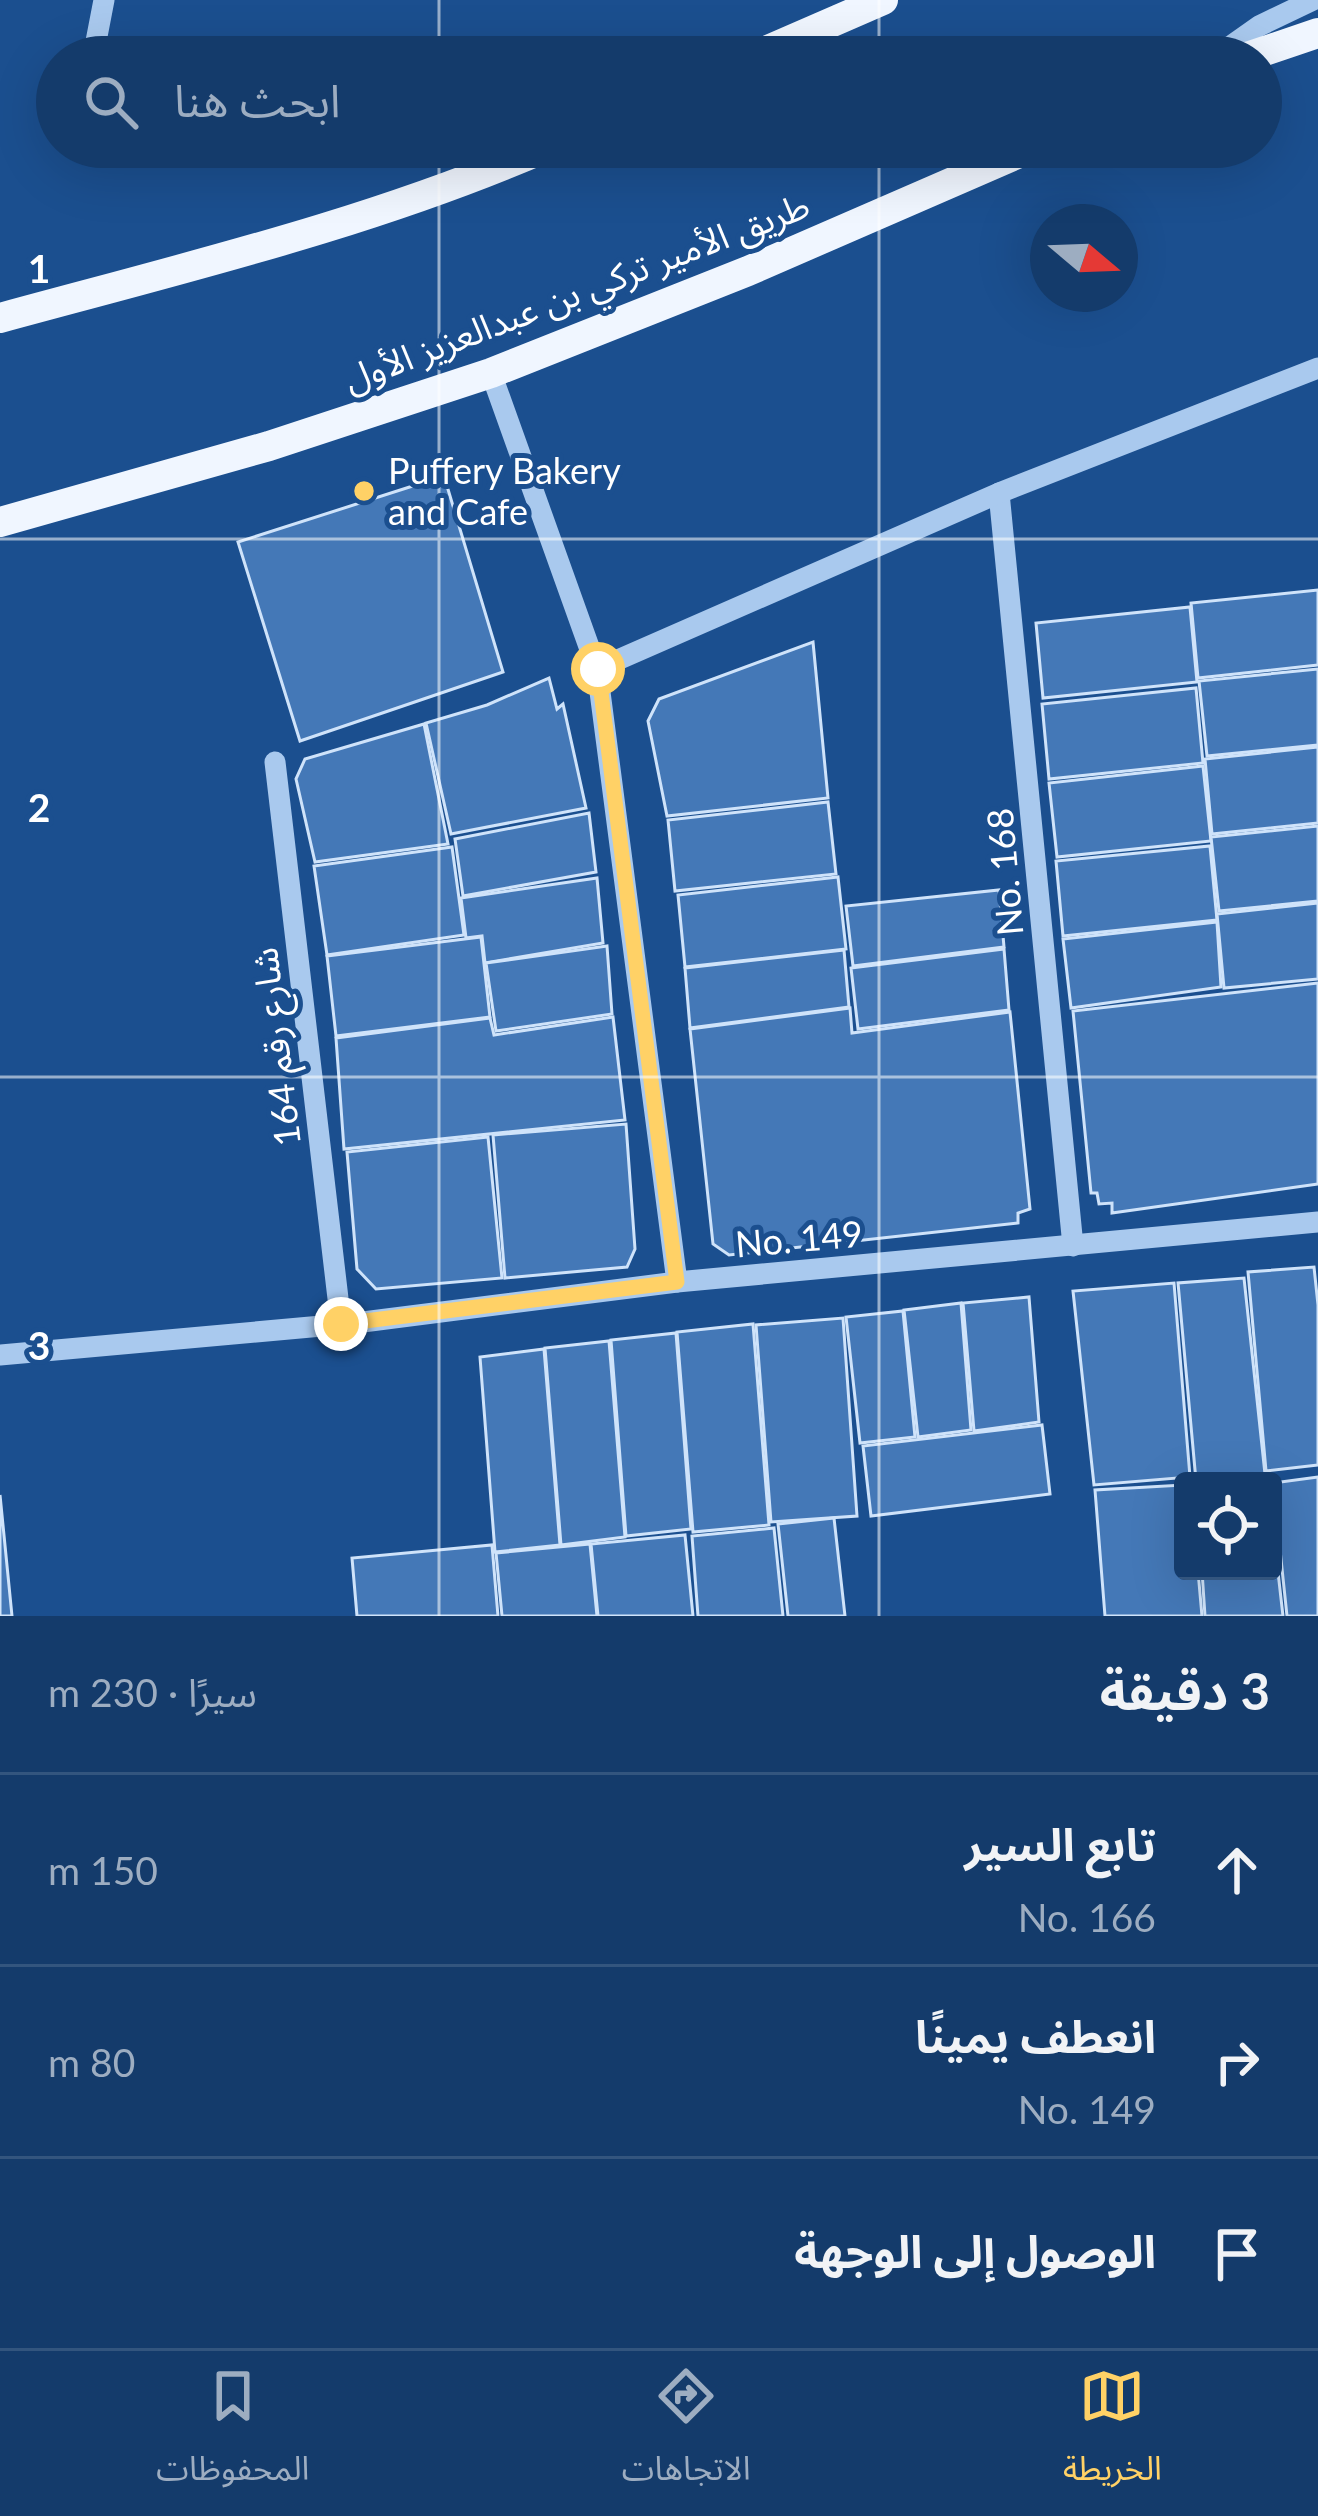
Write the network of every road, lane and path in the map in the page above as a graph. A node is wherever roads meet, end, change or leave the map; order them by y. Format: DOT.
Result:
graph roads {
  1 [pos="104,0"];
  2 [pos="883,0"];
  3 [pos="1313,0"];
  4 [pos="1318,33"];
  5 [pos="97,36"];
  6 [pos="800,36"];
  7 [pos="1245,36"];
  8 [pos="1282,45"];
  9 [pos="494,168"];
  10 [pos="985,168"];
  11 [pos="0,318"];
  12 [pos="1318,368"];
  13 [pos="491,373"];
  14 [pos="999,493"];
  15 [pos="0,523"];
  16 [pos="598,669"];
  17 [pos="274,763"];
  18 [pos="1318,1222"];
  19 [pos="1073,1246"];
  20 [pos="677,1282"];
  21 [pos="341,1324"];
  22 [pos="0,1355"];
  1 -- 5 [label="street"];
  2 -- 6 [label="main road"];
  3 -- 7 [label="street"];
  4 -- 8 [label="main road"];
  9 -- 11 [label="main road"];
  10 -- 13 [label="main road, طريق الأمير تركي بن عبدالعزيز الأول"];
  12 -- 14 [label="street"];
  13 -- 15 [label="main road, طريق الأمير تركي بن عبدالعزيز الأول"];
  13 -- 16 [label="street"];
  14 -- 16 [label="street"];
  14 -- 19 [label="street, No. 168"];
  16 -- 20 [label="street"];
  17 -- 21 [label="street, شارع رقم 164"];
  18 -- 19 [label="street, No. 149"];
  19 -- 20 [label="street, No. 149"];
  20 -- 21 [label="street, No. 149"];
  21 -- 22 [label="street, No. 149"];
}
